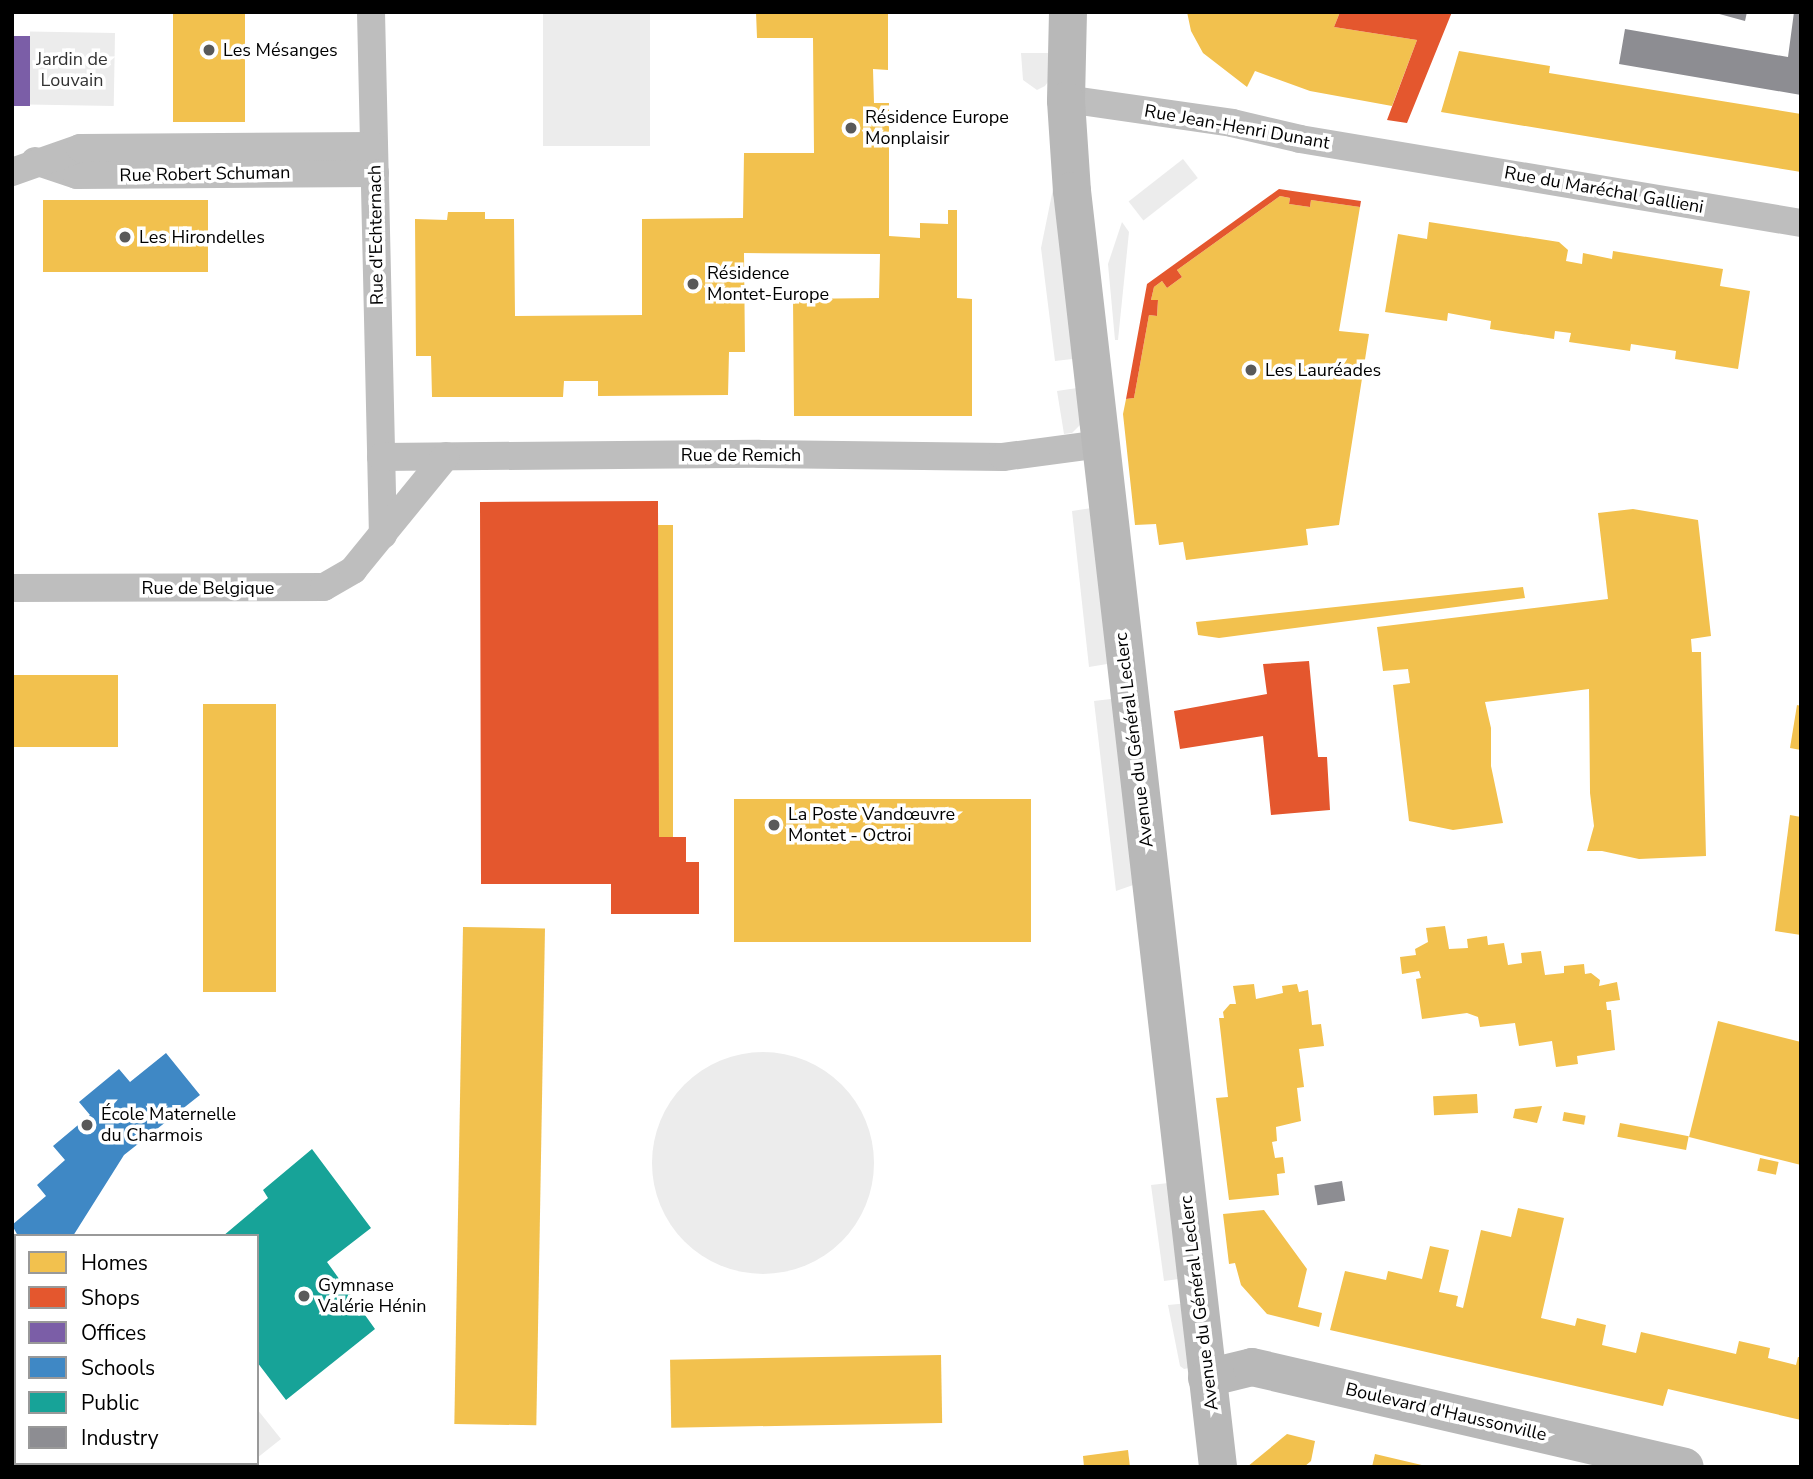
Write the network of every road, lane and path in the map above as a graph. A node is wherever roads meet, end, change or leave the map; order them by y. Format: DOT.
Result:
graph roads {
  1 [pos="371,12"];
  2 [pos="1068,12"];
  3 [pos="1066,102"];
  4 [pos="1408,156"];
  5 [pos="374,159"];
  6 [pos="21,162"];
  7 [pos="1801,223"];
  8 [pos="1100,444"];
  9 [pos="446,456"];
  10 [pos="381,457"];
  11 [pos="383,535"];
  12 [pos="12,588"];
  13 [pos="1207,1378"];
  14 [pos="1218,1467"];
  15 [pos="1685,1467"];
  1 -- 5 [label="street, Rue d'Echternach"];
  2 -- 3 [label="street, Avenue du Général Leclerc"];
  3 -- 4 [label="street, Rue Jean-Henri Dunant"];
  3 -- 8 [label="street, Avenue du Général Leclerc"];
  4 -- 7 [label="street, Rue du Maréchal Gallieni"];
  5 -- 6 [label="street, Rue Robert Schuman"];
  5 -- 10 [label="street, Rue d'Echternach"];
  8 -- 9 [label="street, Rue de Remich"];
  8 -- 13 [label="street, Avenue du Général Leclerc"];
  9 -- 10 [label="street, Rue de Remich"];
  9 -- 11 [label="street, Rue de Belgique"];
  10 -- 11 [label="street"];
  11 -- 12 [label="street, Rue de Belgique"];
  13 -- 14 [label="street, Avenue du Général Leclerc"];
  13 -- 15 [label="street, Boulevard d'Haussonville"];
}
